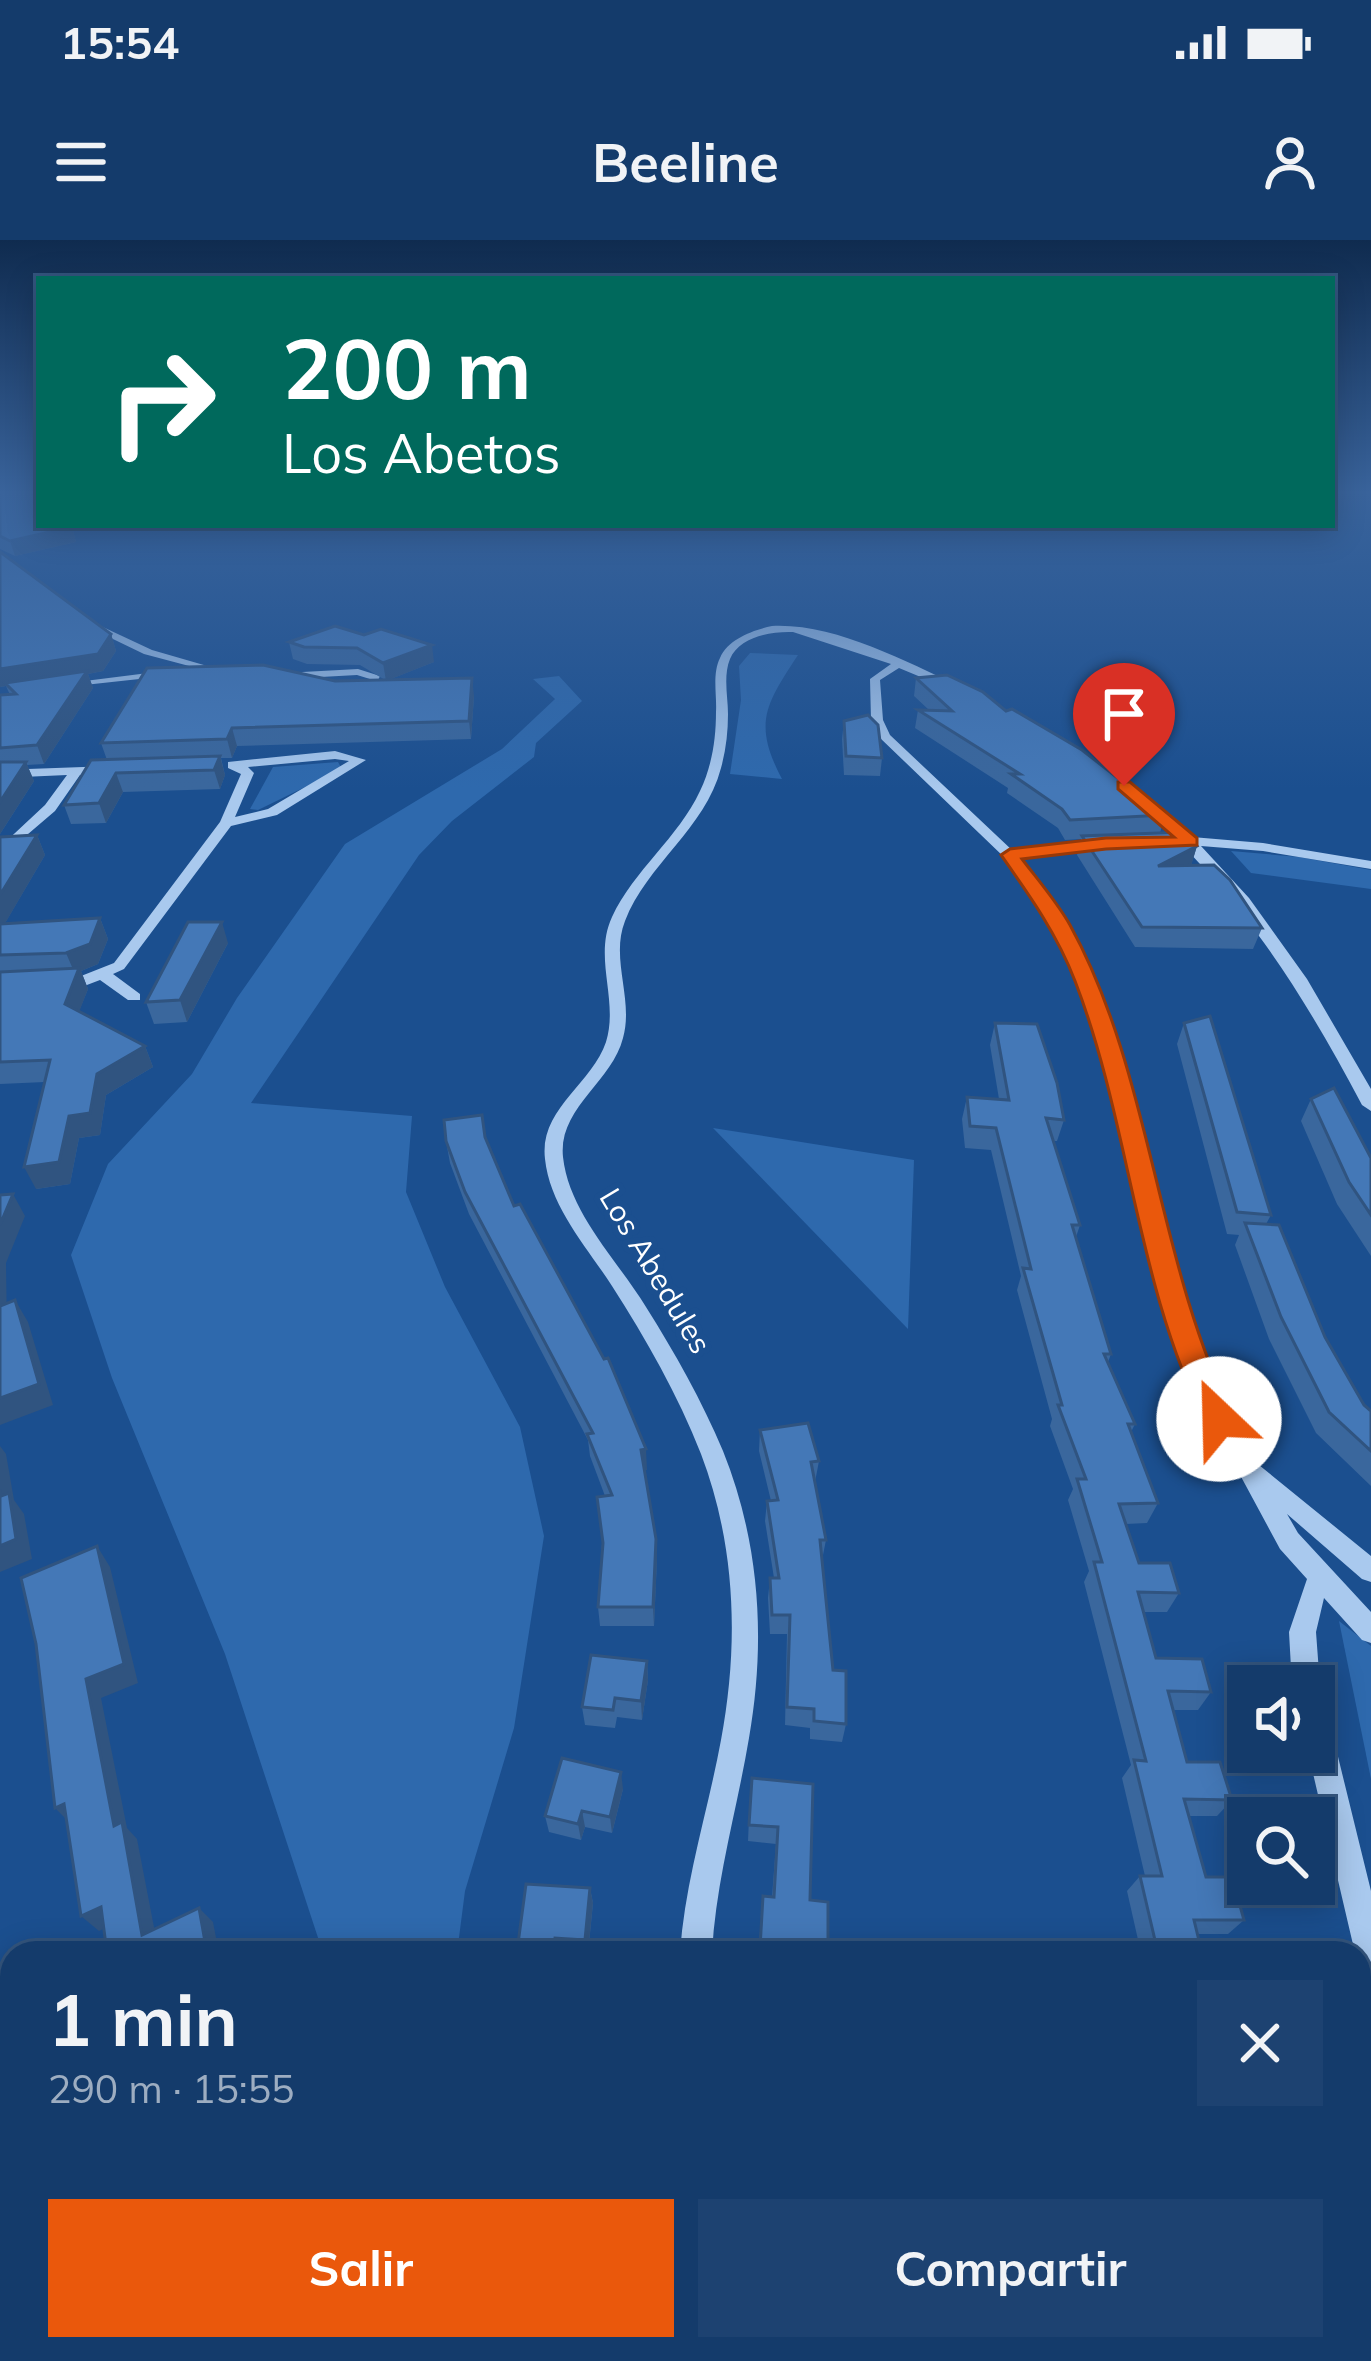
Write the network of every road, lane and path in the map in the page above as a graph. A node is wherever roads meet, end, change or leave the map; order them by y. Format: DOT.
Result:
graph roads {
  1 [pos="74,613"];
  2 [pos="175,661"];
  3 [pos="898,664"];
  4 [pos="156,674"];
  5 [pos="56,685"];
  6 [pos="332,690"];
  7 [pos="965,692"];
  8 [pos="218,764"];
  9 [pos="239,766"];
  10 [pos="118,769"];
  11 [pos="76,772"];
  12 [pos="0,774"];
  13 [pos="1124,786"];
  14 [pos="226,823"];
  15 [pos="1127,842"];
  16 [pos="1165,842"];
  17 [pos="1190,842"];
  18 [pos="0,854"];
  19 [pos="1010,855"];
  20 [pos="1371,865"];
  21 [pos="105,976"];
  22 [pos="0,986"];
  23 [pos="134,997"];
  24 [pos="1371,1105"];
  25 [pos="1248,1466"];
  26 [pos="1371,1571"];
  27 [pos="1320,1580"];
  28 [pos="1371,1631"];
  29 [pos="1304,1665"];
  30 [pos="1328,1773"];
  31 [pos="697,1941"];
  32 [pos="1368,1941"];
  1 -- 2 [label="street"];
  2 -- 4 [label="street"];
  2 -- 4 [label="street"];
  3 -- 7 [label="street, Los Abedules"];
  3 -- 19 [label="street"];
  3 -- 31 [label="street, Los Abedules"];
  4 -- 5 [label="street"];
  6 -- 6 [label="street"];
  8 -- 9 [label="street"];
  9 -- 14 [label="street"];
  9 -- 14 [label="street"];
  10 -- 11 [label="street"];
  11 -- 12 [label="street"];
  11 -- 18 [label="street"];
  13 -- 17 [label="street"];
  14 -- 21 [label="street"];
  15 -- 19 [label="street"];
  16 -- 17 [label="street"];
  17 -- 20 [label="street"];
  17 -- 24 [label="street"];
  19 -- 25 [label="street"];
  21 -- 22 [label="street"];
  21 -- 23 [label="street"];
  25 -- 26 [label="street"];
  25 -- 27 [label="street"];
  27 -- 28 [label="street"];
  27 -- 29 [label="street"];
  30 -- 32 [label="street"];
}
